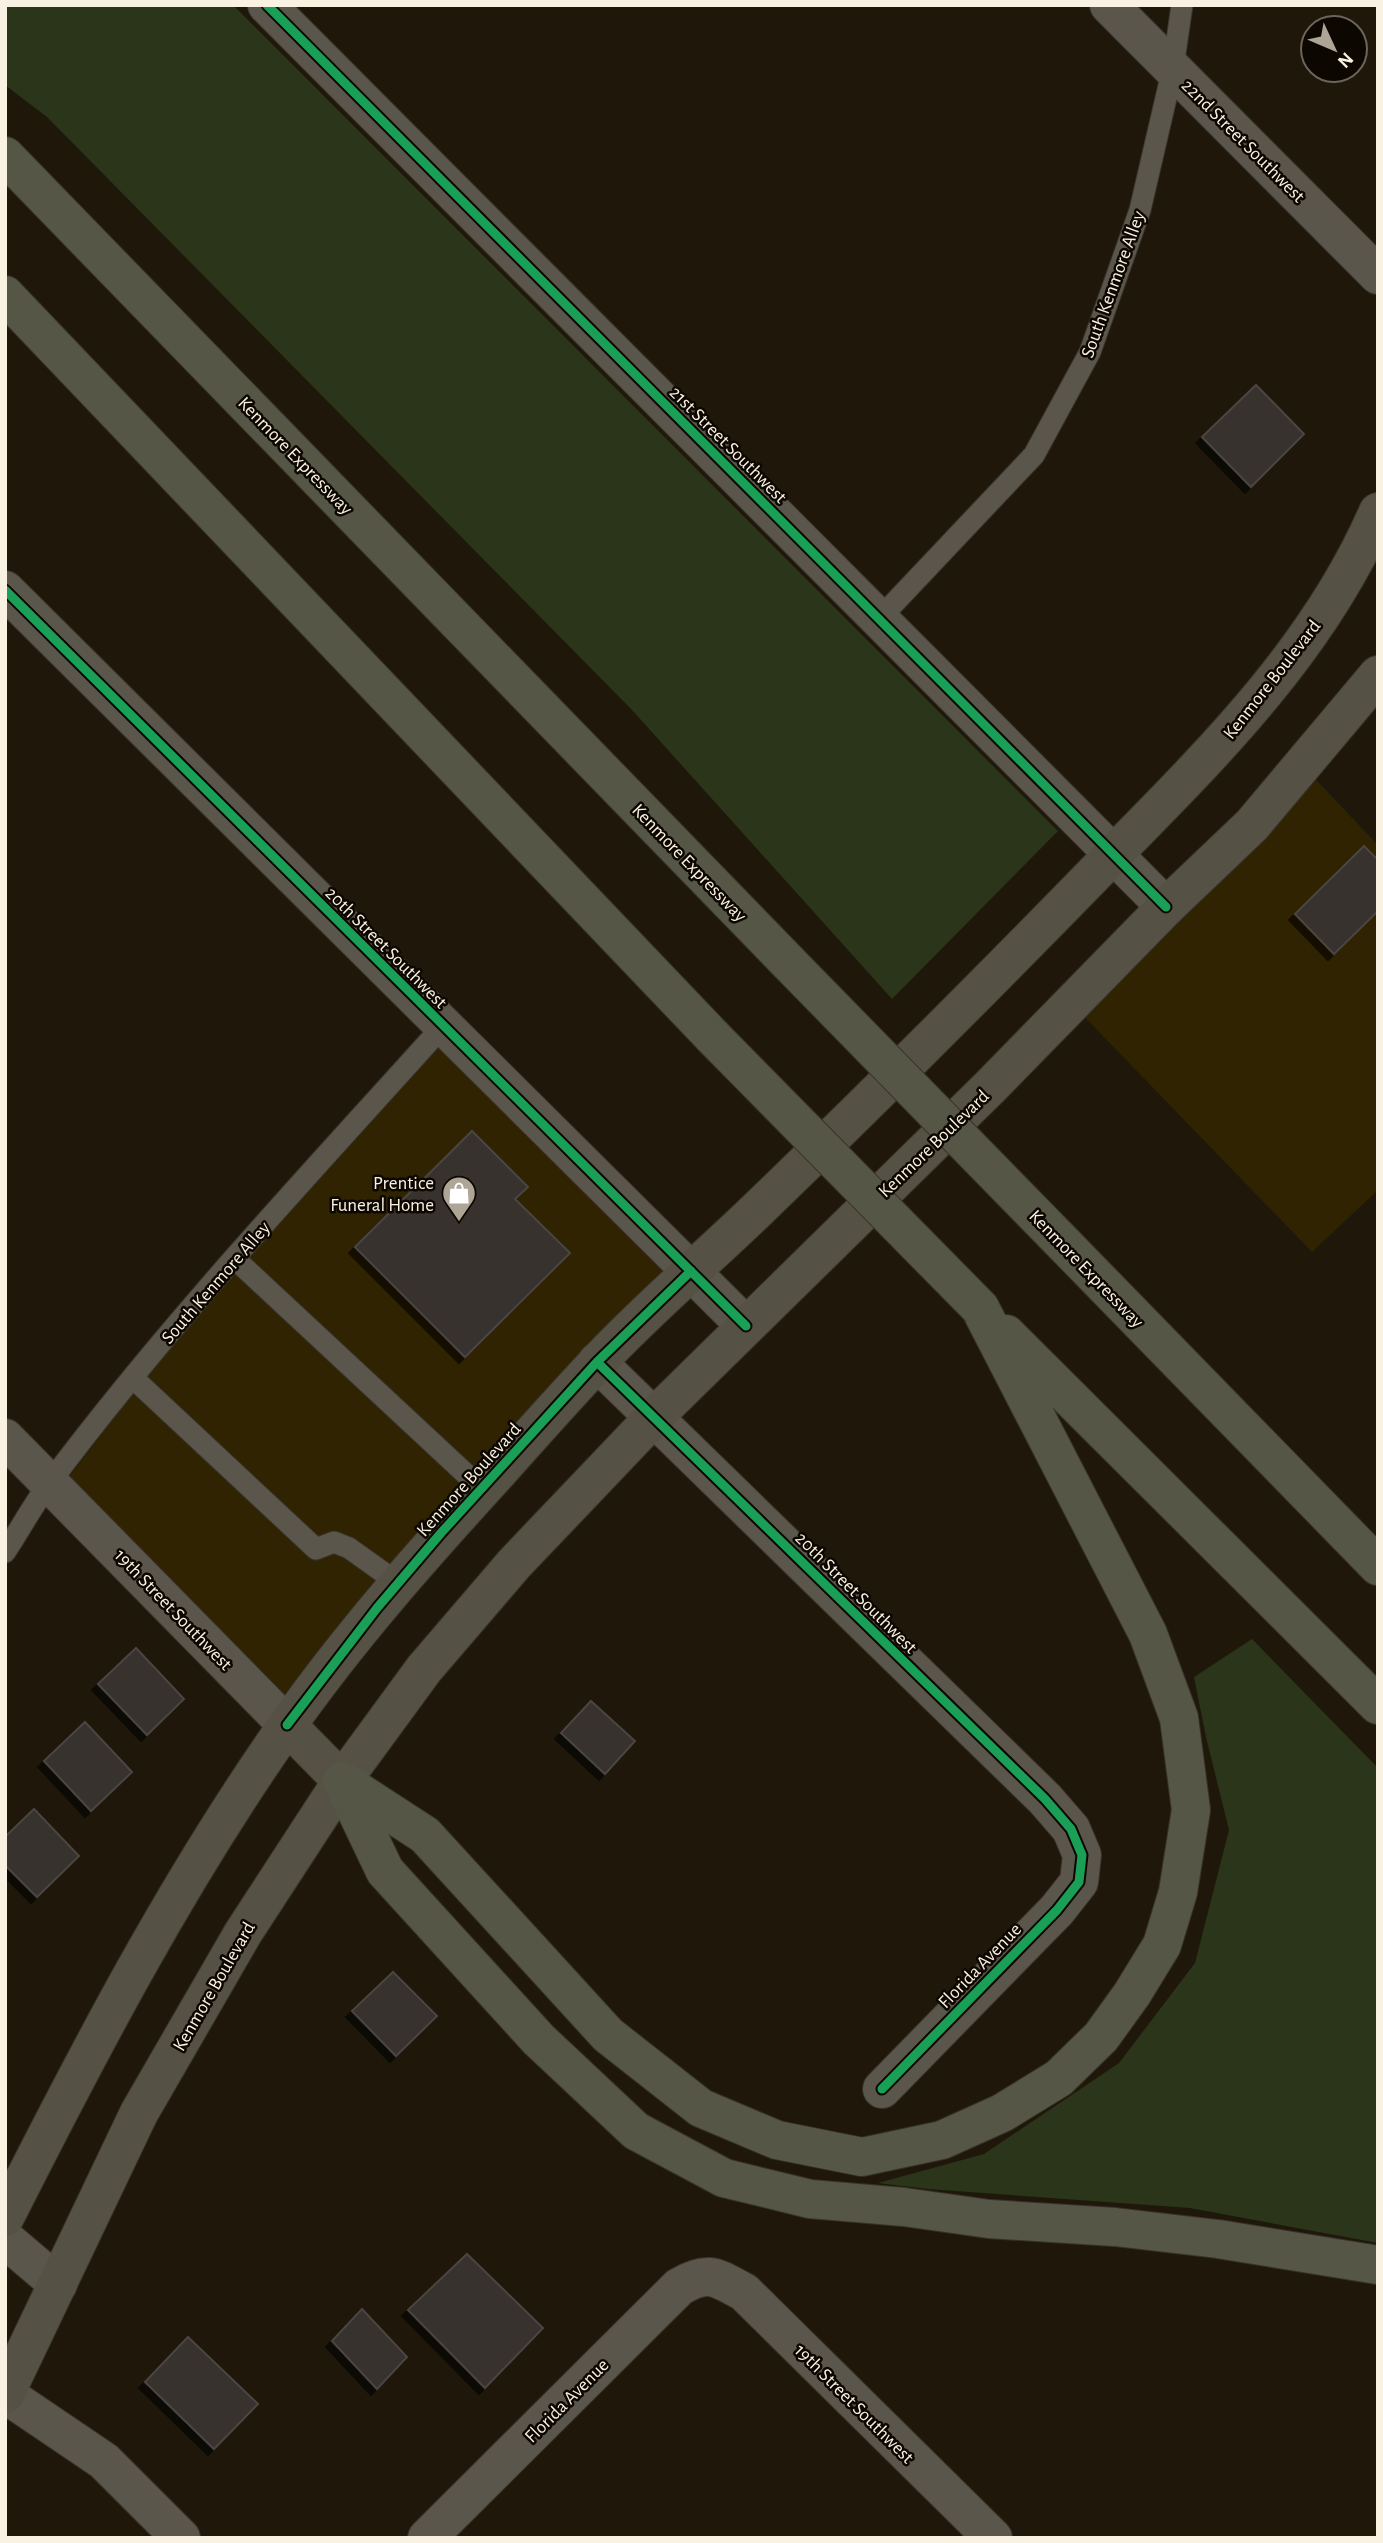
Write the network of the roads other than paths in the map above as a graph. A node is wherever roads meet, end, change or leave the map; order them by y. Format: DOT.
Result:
graph roads {
  1 [pos="267,5"];
  2 [pos="1110,5"];
  3 [pos="1182,5"];
  4 [pos="1173,68"];
  5 [pos="5,156"];
  6 [pos="1378,275"];
  7 [pos="5,295"];
  8 [pos="1374,532"];
  9 [pos="5,590"];
  10 [pos="879,619"];
  11 [pos="1378,675"];
  12 [pos="1113,855"];
  13 [pos="1166,907"];
  14 [pos="443,1027"];
  15 [pos="235,1259"];
  16 [pos="691,1271"];
  17 [pos="980,1308"];
  18 [pos="747,1326"];
  19 [pos="597,1362"];
  20 [pos="133,1378"];
  21 [pos="655,1416"];
  22 [pos="5,1438"];
  23 [pos="49,1483"];
  24 [pos="482,1489"];
  25 [pos="5,1552"];
  26 [pos="1378,1566"];
  27 [pos="398,1583"];
  28 [pos="1378,1704"];
  29 [pos="287,1725"];
  30 [pos="342,1781"];
  31 [pos="1082,1855"];
  32 [pos="882,2089"];
  33 [pos="5,2217"];
  34 [pos="5,2239"];
  35 [pos="1378,2265"];
  36 [pos="712,2276"];
  37 [pos="58,2284"];
  38 [pos="5,2394"];
  39 [pos="181,2538"];
  40 [pos="427,2538"];
  41 [pos="993,2538"];
  1 -- 10 [label="street, 21st Street Southwest"];
  2 -- 4 [label="street, 22nd Street Southwest"];
  3 -- 4 [label="lane, South Kenmore Alley"];
  4 -- 6 [label="street, 22nd Street Southwest"];
  4 -- 10 [label="lane, South Kenmore Alley"];
  5 -- 26 [label="highway, Kenmore Expressway, bridge"];
  7 -- 17 [label="highway, bridge"];
  8 -- 12 [label="main road, Kenmore Boulevard"];
  9 -- 14 [label="street, 20th Street Southwest"];
  10 -- 12 [label="street, 21st Street Southwest"];
  11 -- 13 [label="main road, Kenmore Boulevard"];
  12 -- 13 [label="street, 21st Street Southwest"];
  12 -- 16 [label="main road, Kenmore Boulevard"];
  13 -- 18 [label="main road, Kenmore Boulevard"];
  14 -- 15 [label="lane, South Kenmore Alley"];
  14 -- 16 [label="street, 20th Street Southwest"];
  15 -- 20 [label="lane, South Kenmore Alley"];
  15 -- 24 [label="lane"];
  16 -- 18 [label="street, 20th Street Southwest"];
  16 -- 19 [label="main road, Kenmore Boulevard"];
  17 -- 28 [label="highway"];
  17 -- 30 [label="highway"];
  18 -- 21 [label="main road, Kenmore Boulevard"];
  19 -- 21 [label="street, 20th Street Southwest"];
  19 -- 24 [label="main road, Kenmore Boulevard"];
  20 -- 23 [label="lane, South Kenmore Alley"];
  20 -- 27 [label="lane"];
  21 -- 30 [label="main road, Kenmore Boulevard"];
  21 -- 31 [label="street, 20th Street Southwest"];
  22 -- 23 [label="street, 19th Street Southwest"];
  23 -- 25 [label="lane, South Kenmore Alley"];
  23 -- 29 [label="street, 19th Street Southwest"];
  24 -- 27 [label="main road, Kenmore Boulevard"];
  27 -- 29 [label="main road, Kenmore Boulevard"];
  29 -- 30 [label="main road, 19th Street Southwest"];
  29 -- 33 [label="main road, Kenmore Boulevard"];
  30 -- 35 [label="highway"];
  30 -- 37 [label="main road, Kenmore Boulevard"];
  31 -- 32 [label="street, Florida Avenue"];
  34 -- 37 [label="street"];
  36 -- 40 [label="street, Florida Avenue"];
  36 -- 41 [label="street, 19th Street Southwest"];
  37 -- 38 [label="main road, Kenmore Boulevard"];
  38 -- 39 [label="street"];
}
